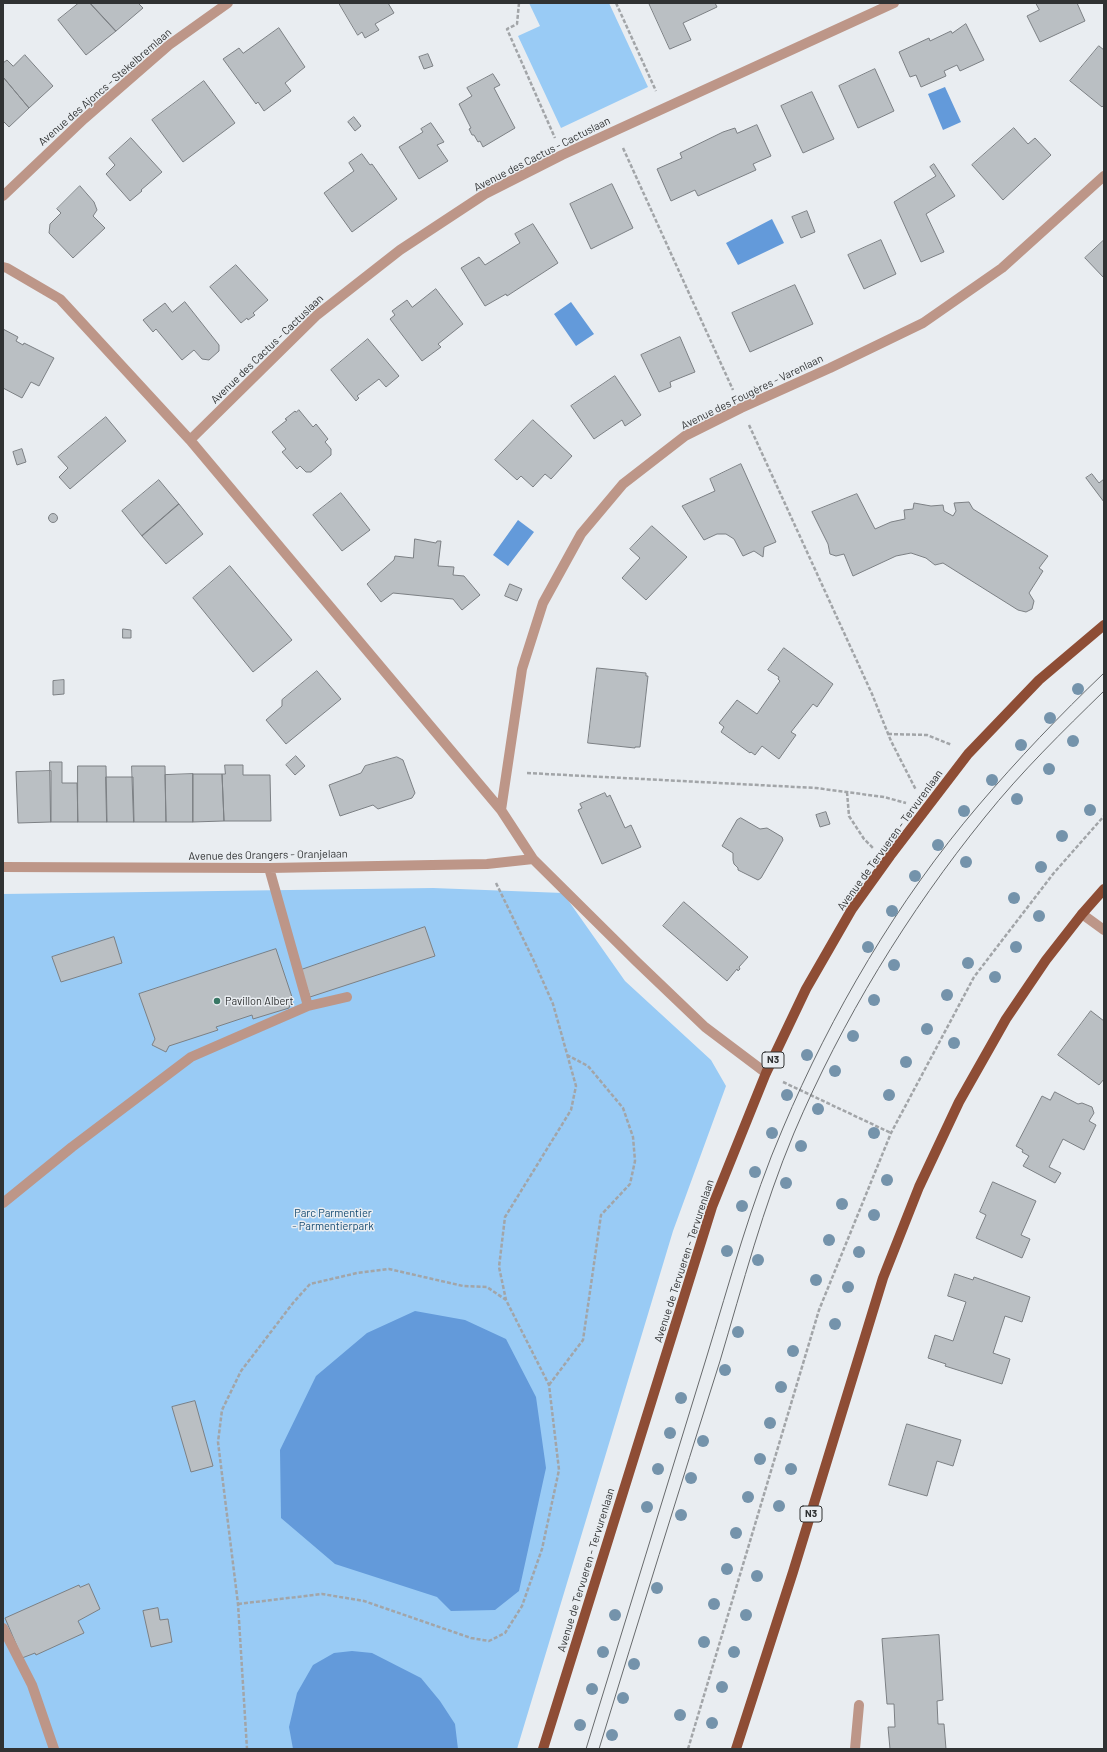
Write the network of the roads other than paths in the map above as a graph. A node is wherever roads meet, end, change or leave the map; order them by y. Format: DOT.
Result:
graph roads {
  1 [pos="228,3"];
  2 [pos="894,3"];
  3 [pos="1104,176"];
  4 [pos="3,196"];
  5 [pos="3,267"];
  6 [pos="190,440"];
  7 [pos="1104,624"];
  8 [pos="501,810"];
  9 [pos="533,859"];
  10 [pos="3,867"];
  11 [pos="269,868"];
  12 [pos="1104,889"];
  13 [pos="1082,914"];
  14 [pos="1104,930"];
  15 [pos="347,997"];
  16 [pos="308,1006"];
  17 [pos="766,1073"];
  18 [pos="3,1203"];
  19 [pos="3,1628"];
  20 [pos="859,1705"];
  21 [pos="54,1749"];
  22 [pos="543,1749"];
  23 [pos="736,1749"];
  24 [pos="855,1749"];
  1 -- 4 [label="street, Avenue des Ajoncs - Stekelbremlaan"];
  2 -- 6 [label="street, Avenue des Cactus - Cactuslaan"];
  3 -- 8 [label="street, Avenue des Fougères - Varenlaan"];
  5 -- 6 [label="street"];
  6 -- 8 [label="street"];
  7 -- 17 [label="main road, Avenue de Tervueren - Tervurenlaan / N3"];
  8 -- 9 [label="street"];
  9 -- 11 [label="street, Avenue des Orangers - Oranjelaan"];
  9 -- 17 [label="street"];
  10 -- 11 [label="street, Avenue des Orangers - Oranjelaan"];
  11 -- 16 [label="street"];
  12 -- 13 [label="main road, N3"];
  13 -- 14 [label="street"];
  13 -- 23 [label="main road, N3"];
  15 -- 16 [label="street"];
  16 -- 18 [label="street"];
  17 -- 22 [label="main road, Avenue de Tervueren - Tervurenlaan / N3"];
  19 -- 21 [label="street"];
  20 -- 24 [label="street"];
}
